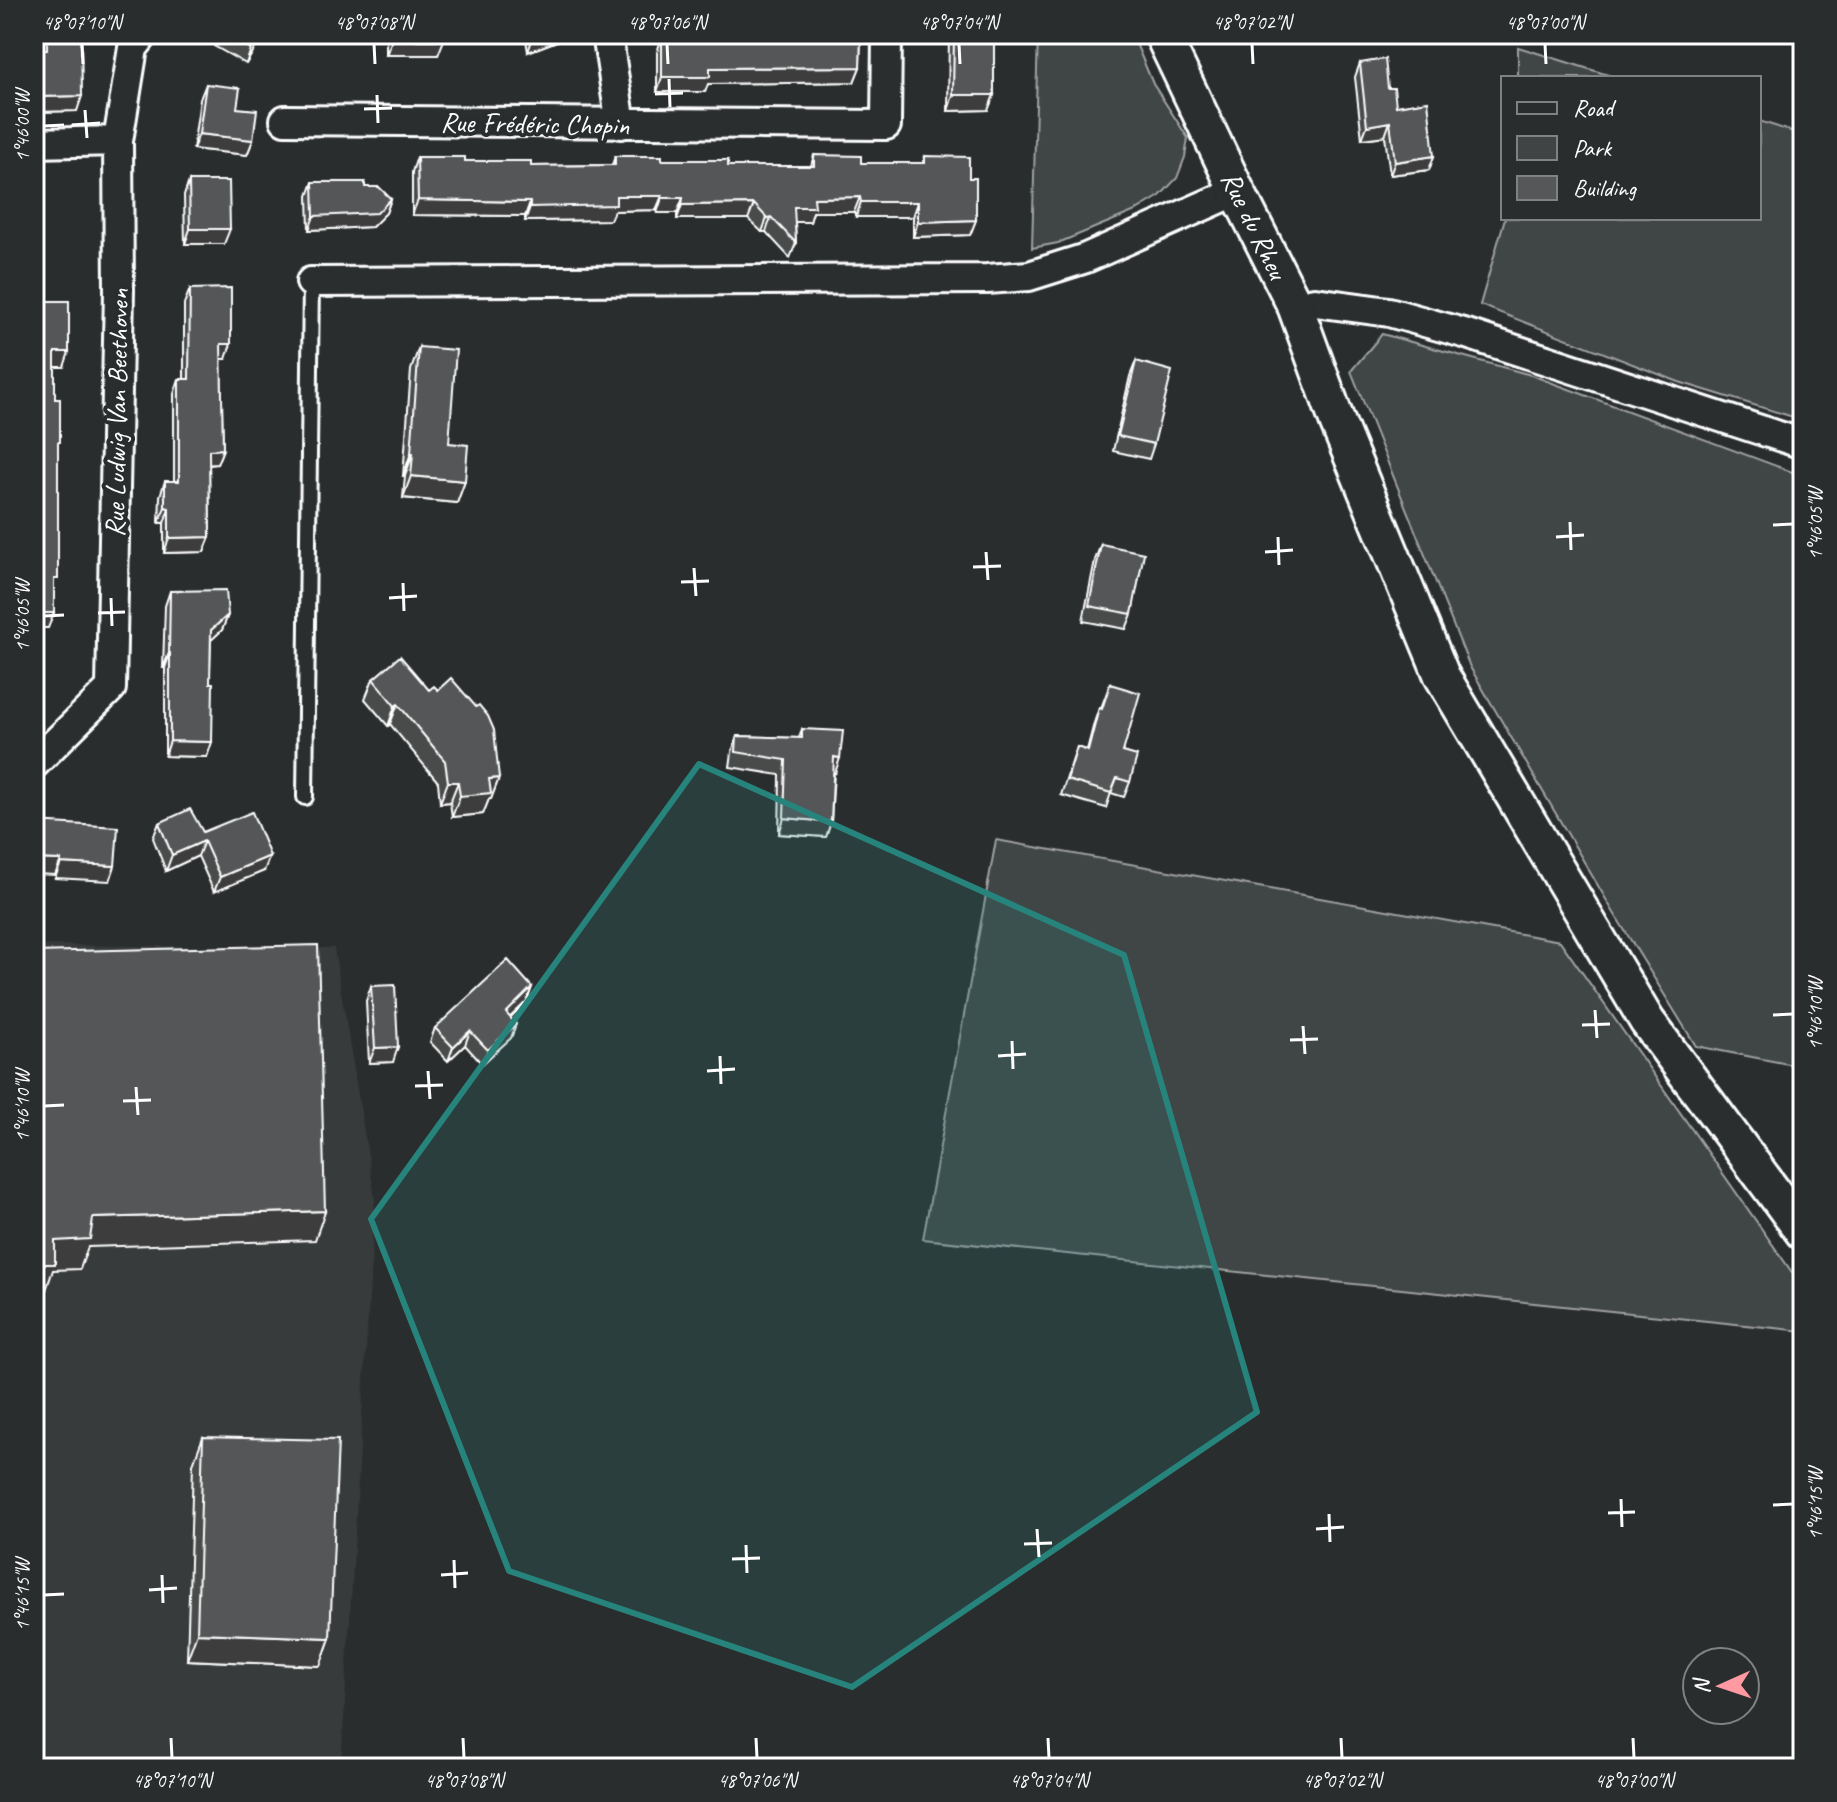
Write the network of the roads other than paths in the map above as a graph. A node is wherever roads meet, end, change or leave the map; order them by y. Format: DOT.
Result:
graph roads {
  1 [pos="607,34"];
  2 [pos="887,34"];
  3 [pos="1162,34"];
  4 [pos="136,39"];
  5 [pos="285,120"];
  6 [pos="621,124"];
  7 [pos="118,141"];
  8 [pos="34,143"];
  9 [pos="1237,191"];
  10 [pos="311,282"];
  11 [pos="1295,306"];
  12 [pos="1803,444"];
  13 [pos="34,764"];
  14 [pos="305,797"];
  15 [pos="1803,1232"];
  1 -- 6 [label="street"];
  2 -- 6 [label="street, Rue Frédéric Chopin"];
  3 -- 9 [label="street, Rue du Rheu"];
  4 -- 7 [label="street, Rue Ludwig Van Beethoven"];
  5 -- 6 [label="street, Rue Frédéric Chopin"];
  7 -- 8 [label="street"];
  7 -- 13 [label="street, Rue Ludwig Van Beethoven"];
  9 -- 10 [label="street"];
  9 -- 11 [label="street, Rue du Rheu"];
  10 -- 14 [label="lane"];
  11 -- 12 [label="street"];
  11 -- 15 [label="street, Rue du Rheu"];
}
